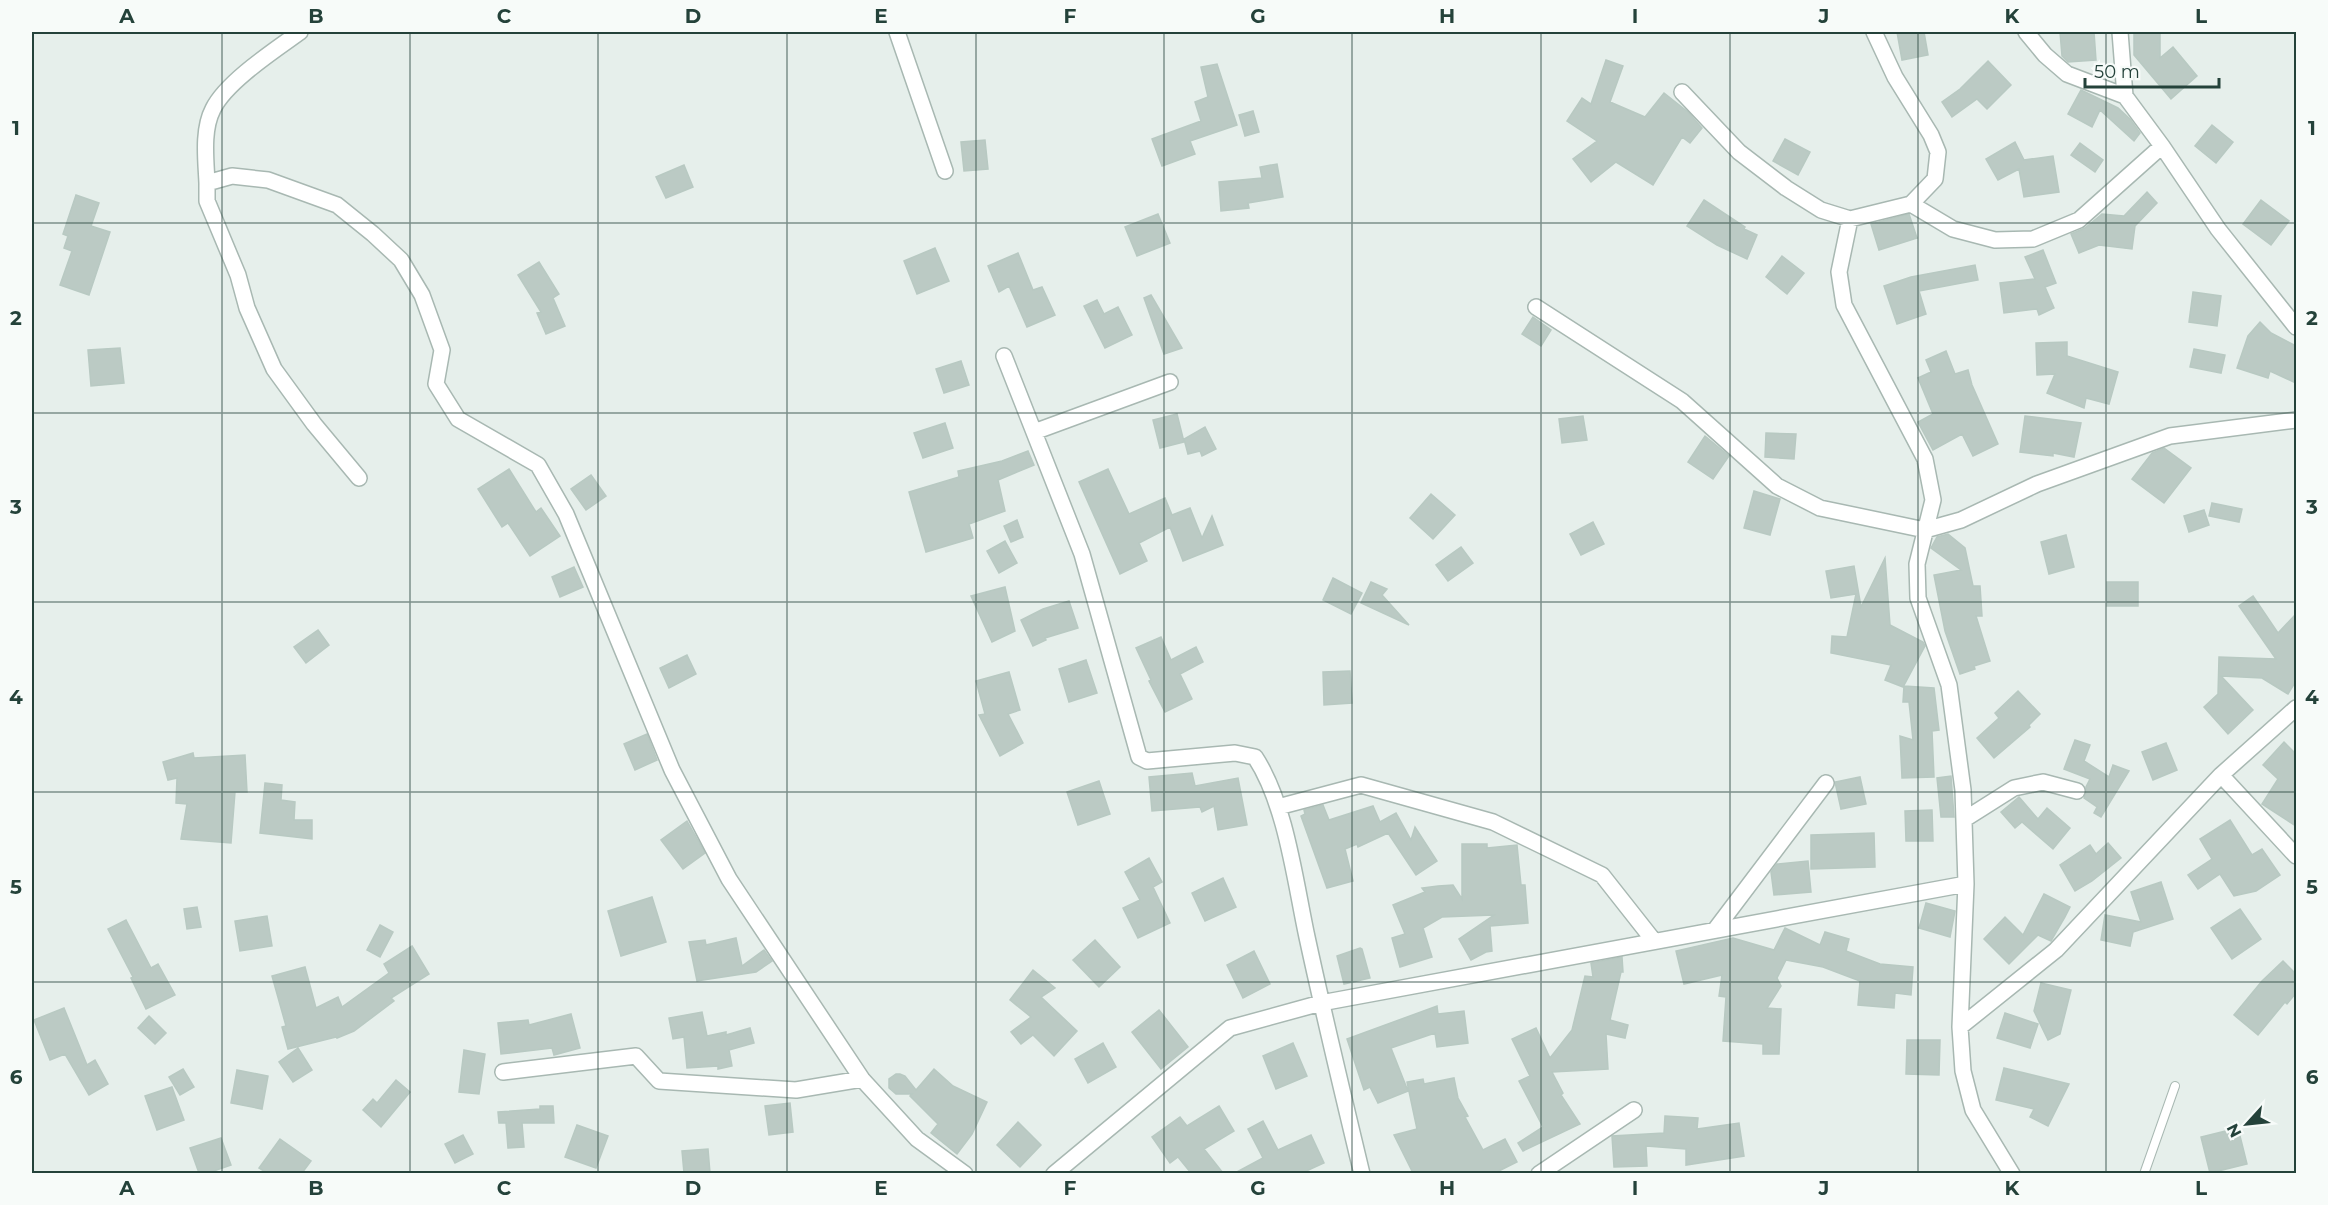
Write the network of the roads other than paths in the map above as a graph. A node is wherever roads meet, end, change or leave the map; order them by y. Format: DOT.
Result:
graph roads {
  1 [pos="300,32"];
  2 [pos="897,32"];
  3 [pos="1874,32"];
  4 [pos="2026,32"];
  5 [pos="2120,32"];
  6 [pos="1682,92"];
  7 [pos="2125,96"];
  8 [pos="2162,146"];
  9 [pos="945,171"];
  10 [pos="207,183"];
  11 [pos="1911,204"];
  12 [pos="1850,219"];
  13 [pos="1536,307"];
  14 [pos="2296,327"];
  15 [pos="1004,356"];
  16 [pos="1170,382"];
  17 [pos="2296,420"];
  18 [pos="1034,432"];
  19 [pos="359,478"];
  20 [pos="1925,530"];
  21 [pos="2296,708"];
  22 [pos="2222,775"];
  23 [pos="1826,783"];
  24 [pos="2077,791"];
  25 [pos="1278,807"];
  26 [pos="1965,819"];
  27 [pos="2296,856"];
  28 [pos="1966,884"];
  29 [pos="1715,930"];
  30 [pos="1654,941"];
  31 [pos="1321,1003"];
  32 [pos="1960,1027"];
  33 [pos="503,1072"];
  34 [pos="862,1079"];
  35 [pos="2175,1086"];
  36 [pos="1634,1110"];
  37 [pos="965,1173"];
  38 [pos="1054,1173"];
  39 [pos="1362,1173"];
  40 [pos="1539,1173"];
  41 [pos="2012,1173"];
  42 [pos="2144,1173"];
  1 -- 10 [label="street"];
  2 -- 9 [label="street"];
  3 -- 11 [label="street"];
  4 -- 7 [label="street"];
  5 -- 7 [label="street"];
  6 -- 12 [label="street"];
  7 -- 8 [label="street"];
  8 -- 11 [label="street"];
  8 -- 14 [label="street"];
  10 -- 19 [label="street"];
  10 -- 34 [label="street"];
  11 -- 12 [label="street"];
  12 -- 20 [label="street"];
  13 -- 20 [label="street"];
  15 -- 18 [label="street"];
  16 -- 18 [label="street"];
  17 -- 20 [label="street"];
  18 -- 25 [label="street"];
  20 -- 26 [label="street"];
  21 -- 22 [label="street"];
  22 -- 27 [label="street"];
  22 -- 32 [label="street"];
  23 -- 29 [label="street"];
  24 -- 26 [label="street"];
  25 -- 30 [label="street"];
  25 -- 31 [label="street"];
  26 -- 28 [label="street"];
  28 -- 29 [label="street"];
  28 -- 32 [label="street"];
  29 -- 30 [label="street"];
  30 -- 31 [label="street"];
  31 -- 38 [label="street"];
  31 -- 39 [label="street"];
  32 -- 41 [label="street"];
  33 -- 34 [label="street"];
  34 -- 37 [label="street"];
  35 -- 42 [label="lane"];
  36 -- 40 [label="street"];
}
